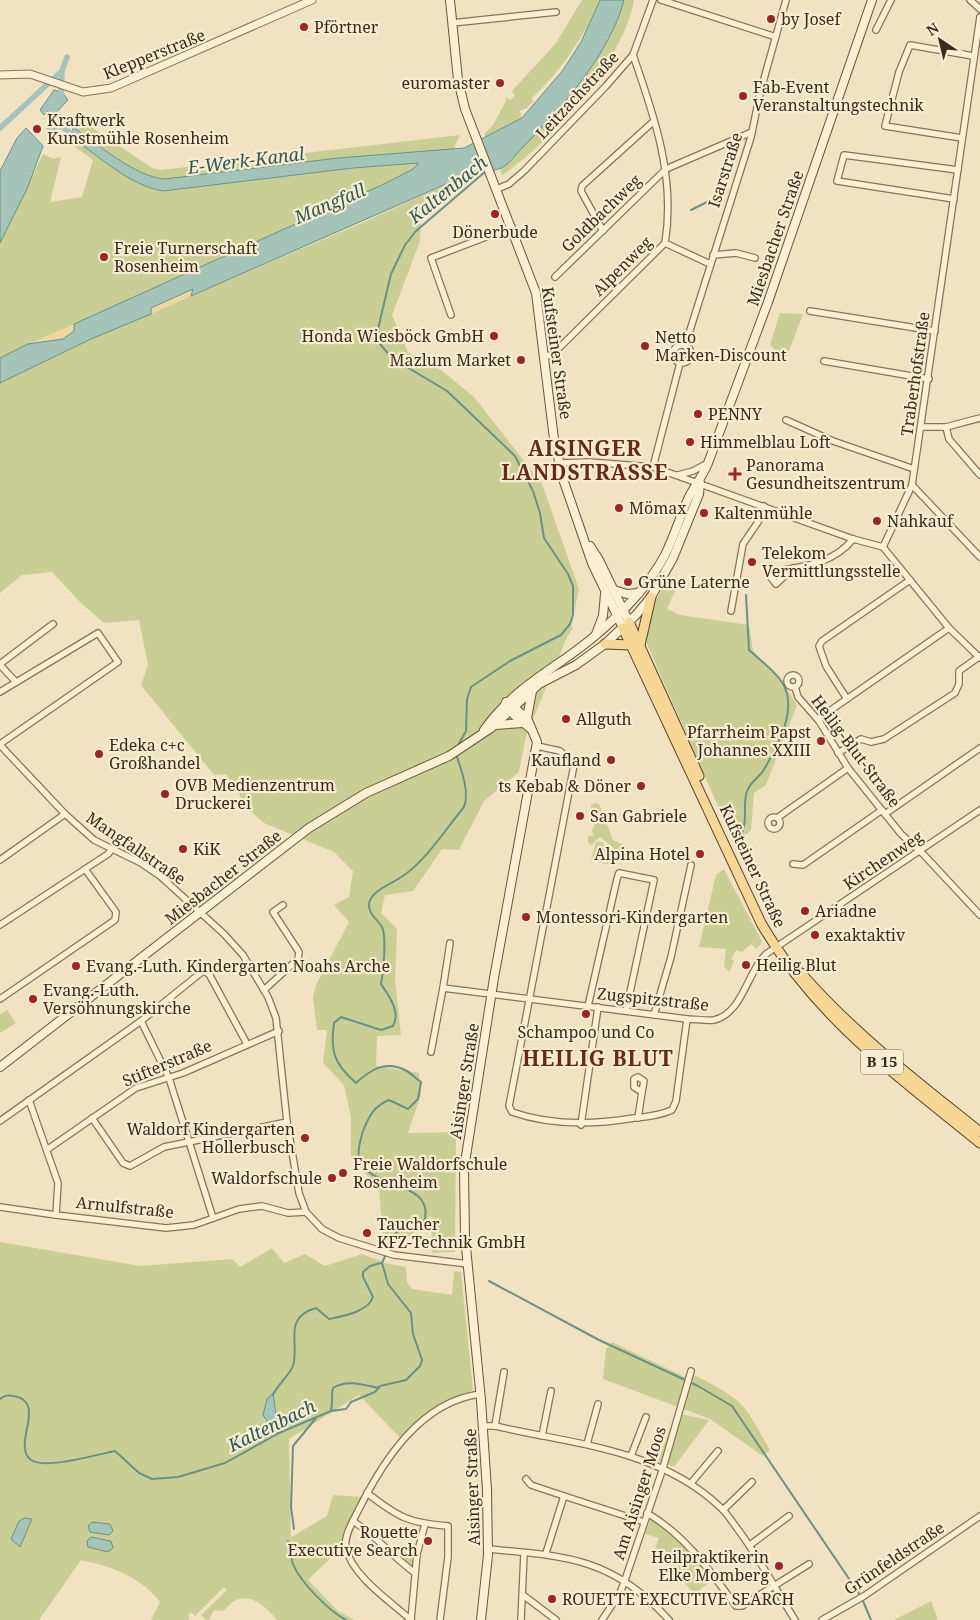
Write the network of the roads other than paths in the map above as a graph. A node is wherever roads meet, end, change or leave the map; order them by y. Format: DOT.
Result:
graph roads {
  1 [pos="312,0"];
  2 [pos="450,0"];
  3 [pos="653,0"];
  4 [pos="661,0"];
  5 [pos="786,0"];
  6 [pos="872,0"];
  7 [pos="891,0"];
  8 [pos="970,0"];
  9 [pos="980,9"];
  10 [pos="556,12"];
  11 [pos="980,17"];
  12 [pos="452,24"];
  13 [pos="876,30"];
  14 [pos="776,37"];
  15 [pos="633,55"];
  16 [pos="973,56"];
  17 [pos="0,76"];
  18 [pos="654,120"];
  19 [pos="752,132"];
  20 [pos="962,138"];
  21 [pos="666,169"];
  22 [pos="958,170"];
  23 [pos="495,186"];
  24 [pos="954,199"];
  25 [pos="512,227"];
  26 [pos="603,231"];
  27 [pos="665,243"];
  28 [pos="713,255"];
  29 [pos="755,258"];
  30 [pos="710,264"];
  31 [pos="555,277"];
  32 [pos="810,311"];
  33 [pos="451,315"];
  34 [pos="935,331"];
  35 [pos="684,346"];
  36 [pos="545,357"];
  37 [pos="824,360"];
  38 [pos="680,363"];
  39 [pos="929,380"];
  40 [pos="980,418"];
  41 [pos="786,420"];
  42 [pos="946,427"];
  43 [pos="921,428"];
  44 [pos="560,463"];
  45 [pos="708,463"];
  46 [pos="653,467"];
  47 [pos="914,469"];
  48 [pos="678,475"];
  49 [pos="980,475"];
  50 [pos="700,483"];
  51 [pos="912,484"];
  52 [pos="764,506"];
  53 [pos="853,539"];
  54 [pos="586,540"];
  55 [pos="883,547"];
  56 [pos="980,557"];
  57 [pos="793,568"];
  58 [pos="910,580"];
  59 [pos="614,590"];
  60 [pos="606,592"];
  61 [pos="639,593"];
  62 [pos="651,597"];
  63 [pos="624,610"];
  64 [pos="732,611"];
  65 [pos="617,616"];
  66 [pos="53,624"];
  67 [pos="626,625"];
  68 [pos="949,628"];
  69 [pos="596,635"];
  70 [pos="605,644"];
  71 [pos="636,645"];
  72 [pos="980,657"];
  73 [pos="0,664"];
  74 [pos="16,682"];
  75 [pos="795,687"];
  76 [pos="532,689"];
  77 [pos="0,692"];
  78 [pos="847,699"];
  79 [pos="510,706"];
  80 [pos="818,719"];
  81 [pos="525,720"];
  82 [pos="495,725"];
  83 [pos="480,735"];
  84 [pos="0,745"];
  85 [pos="537,746"];
  86 [pos="980,748"];
  87 [pos="838,752"];
  88 [pos="848,768"];
  89 [pos="980,810"];
  90 [pos="884,812"];
  91 [pos="65,814"];
  92 [pos="777,818"];
  93 [pos="111,850"];
  94 [pos="921,852"];
  95 [pos="0,860"];
  96 [pos="793,864"];
  97 [pos="691,865"];
  98 [pos="85,869"];
  99 [pos="283,905"];
  100 [pos="200,912"];
  101 [pos="980,915"];
  102 [pos="0,925"];
  103 [pos="450,943"];
  104 [pos="778,947"];
  105 [pos="443,988"];
  106 [pos="264,990"];
  107 [pos="492,994"];
  108 [pos="0,999"];
  109 [pos="528,999"];
  110 [pos="588,1006"];
  111 [pos="598,1007"];
  112 [pos="626,1011"];
  113 [pos="654,1014"];
  114 [pos="687,1019"];
  115 [pos="141,1021"];
  116 [pos="279,1031"];
  117 [pos="247,1044"];
  118 [pos="431,1052"];
  119 [pos="0,1066"];
  120 [pos="169,1078"];
  121 [pos="642,1092"];
  122 [pos="30,1100"];
  123 [pos="92,1118"];
  124 [pos="638,1118"];
  125 [pos="0,1121"];
  126 [pos="287,1122"];
  127 [pos="581,1125"];
  128 [pos="980,1132"];
  129 [pos="188,1140"];
  130 [pos="980,1143"];
  131 [pos="48,1149"];
  132 [pos="0,1207"];
  133 [pos="306,1212"];
  134 [pos="56,1215"];
  135 [pos="214,1218"];
  136 [pos="468,1264"];
  137 [pos="691,1371"];
  138 [pos="504,1372"];
  139 [pos="551,1392"];
  140 [pos="480,1394"];
  141 [pos="598,1404"];
  142 [pos="646,1417"];
  143 [pos="483,1426"];
  144 [pos="495,1426"];
  145 [pos="542,1436"];
  146 [pos="587,1444"];
  147 [pos="718,1451"];
  148 [pos="631,1456"];
  149 [pos="663,1468"];
  150 [pos="526,1479"];
  151 [pos="752,1482"];
  152 [pos="691,1483"];
  153 [pos="367,1493"];
  154 [pos="564,1496"];
  155 [pos="723,1510"];
  156 [pos="647,1513"];
  157 [pos="789,1516"];
  158 [pos="980,1516"];
  159 [pos="353,1521"];
  160 [pos="644,1522"];
  161 [pos="425,1524"];
  162 [pos="750,1546"];
  163 [pos="488,1549"];
  164 [pos="546,1553"];
  165 [pos="524,1554"];
  166 [pos="808,1564"];
  167 [pos="415,1573"];
  168 [pos="625,1580"];
  169 [pos="774,1586"];
  170 [pos="523,1595"];
  171 [pos="411,1620"];
  172 [pos="440,1620"];
  173 [pos="481,1620"];
  174 [pos="521,1620"];
  175 [pos="556,1620"];
  176 [pos="602,1620"];
  177 [pos="669,1620"];
  178 [pos="795,1620"];
  179 [pos="822,1620"];
  1 -- 17 [label="street, Klepperstraße"];
  2 -- 12 [label="main road, Kufsteiner Straße"];
  3 -- 15 [label="street, Leitzachstraße"];
  4 -- 14 [label="street"];
  5 -- 14 [label="street, Isarstraße"];
  6 -- 45 [label="main road, Miesbacher Straße"];
  7 -- 13 [label="street"];
  8 -- 9 [label="street"];
  10 -- 12 [label="street"];
  11 -- 16 [label="street, Traberhofstraße"];
  12 -- 23 [label="main road, Kufsteiner Straße"];
  14 -- 19 [label="street, Isarstraße"];
  15 -- 18 [label="street, Alpenweg"];
  15 -- 23 [label="street, Leitzachstraße"];
  16 -- 20 [label="street, Traberhofstraße"];
  16 -- 20 [label="street"];
  18 -- 21 [label="street, Alpenweg"];
  18 -- 26 [label="street"];
  19 -- 21 [label="street"];
  19 -- 28 [label="street, Isarstraße"];
  20 -- 22 [label="street, Traberhofstraße"];
  21 -- 26 [label="street, Goldbachweg"];
  21 -- 27 [label="street, Alpenweg"];
  22 -- 24 [label="street, Traberhofstraße"];
  22 -- 24 [label="street"];
  23 -- 25 [label="main road, Kufsteiner Straße"];
  24 -- 34 [label="street, Traberhofstraße"];
  25 -- 33 [label="street"];
  25 -- 36 [label="main road, Kufsteiner Straße"];
  26 -- 31 [label="street, Goldbachweg"];
  27 -- 30 [label="street"];
  27 -- 36 [label="street, Alpenweg"];
  28 -- 29 [label="street"];
  28 -- 30 [label="street, Isarstraße"];
  30 -- 35 [label="street, Isarstraße"];
  32 -- 34 [label="street"];
  34 -- 39 [label="street, Traberhofstraße"];
  35 -- 38 [label="street, Isarstraße"];
  35 -- 38 [label="street, Isarstraße"];
  36 -- 44 [label="main road, Kufsteiner Straße"];
  37 -- 39 [label="street"];
  38 -- 46 [label="street, Isarstraße"];
  39 -- 43 [label="street, Traberhofstraße"];
  40 -- 42 [label="street"];
  41 -- 47 [label="street"];
  42 -- 43 [label="street"];
  42 -- 49 [label="street"];
  43 -- 47 [label="street, Traberhofstraße"];
  44 -- 46 [label="street"];
  44 -- 54 [label="main road, Kufsteiner Straße"];
  45 -- 48 [label="street"];
  45 -- 50 [label="main road, Miesbacher Straße"];
  46 -- 48 [label="street"];
  47 -- 51 [label="street, Traberhofstraße"];
  48 -- 50 [label="street"];
  50 -- 52 [label="street"];
  50 -- 61 [label="main road, Miesbacher Straße"];
  50 -- 62 [label="main road, Miesbacher Straße"];
  51 -- 55 [label="street, Traberhofstraße"];
  51 -- 56 [label="street"];
  52 -- 53 [label="street"];
  52 -- 64 [label="street"];
  53 -- 55 [label="street"];
  53 -- 57 [label="street"];
  54 -- 59 [label="main road, Kufsteiner Straße"];
  54 -- 60 [label="main road, Kufsteiner Straße"];
  55 -- 58 [label="street"];
  58 -- 68 [label="street"];
  58 -- 78 [label="street"];
  59 -- 61 [label="main road"];
  59 -- 63 [label="main road, Kufsteiner Straße"];
  60 -- 65 [label="main road, Kufsteiner Straße"];
  60 -- 69 [label="main road"];
  61 -- 63 [label="main road, Miesbacher Straße"];
  62 -- 67 [label="main road, Miesbacher Straße"];
  62 -- 71 [label="main road"];
  63 -- 65 [label="main road, Miesbacher Straße"];
  63 -- 67 [label="main road, Kufsteiner Straße"];
  65 -- 67 [label="main road, Kufsteiner Straße"];
  65 -- 69 [label="main road, Miesbacher Straße"];
  66 -- 73 [label="street"];
  67 -- 70 [label="main road, Miesbacher Straße"];
  67 -- 71 [label="main road, Kufsteiner Straße / B 15"];
  68 -- 72 [label="street"];
  68 -- 78 [label="street"];
  69 -- 79 [label="main road, Miesbacher Straße"];
  70 -- 71 [label="main road"];
  70 -- 76 [label="main road, Miesbacher Straße"];
  71 -- 104 [label="main road, Kufsteiner Straße / B 15"];
  72 -- 87 [label="street"];
  73 -- 74 [label="street"];
  74 -- 77 [label="street"];
  74 -- 84 [label="street"];
  75 -- 80 [label="street, Heilig-Blut-Straße"];
  76 -- 79 [label="main road, Miesbacher Straße"];
  76 -- 81 [label="main road"];
  78 -- 80 [label="street"];
  79 -- 81 [label="main road, Aisinger Straße"];
  79 -- 82 [label="main road, Miesbacher Straße"];
  79 -- 83 [label="main road, Miesbacher Straße"];
  80 -- 87 [label="street, Heilig-Blut-Straße"];
  81 -- 82 [label="main road"];
  81 -- 85 [label="main road, Aisinger Straße"];
  82 -- 83 [label="main road, Miesbacher Straße"];
  83 -- 100 [label="main road, Miesbacher Straße"];
  84 -- 91 [label="street, Mangfallstraße"];
  85 -- 107 [label="main road, Aisinger Straße"];
  85 -- 109 [label="street"];
  86 -- 90 [label="street"];
  87 -- 88 [label="street, Heilig-Blut-Straße"];
  88 -- 90 [label="street, Heilig-Blut-Straße"];
  88 -- 92 [label="street"];
  89 -- 94 [label="street, Kirchenweg"];
  90 -- 94 [label="street, Heilig-Blut-Straße"];
  90 -- 96 [label="street"];
  91 -- 93 [label="street, Mangfallstraße"];
  91 -- 95 [label="street"];
  93 -- 98 [label="street"];
  93 -- 100 [label="street, Mangfallstraße"];
  94 -- 101 [label="street, Heilig-Blut-Straße"];
  94 -- 104 [label="street, Kirchenweg"];
  97 -- 113 [label="street"];
  98 -- 102 [label="street"];
  98 -- 108 [label="street"];
  99 -- 106 [label="street"];
  100 -- 106 [label="street, Mangfallstraße"];
  100 -- 119 [label="main road, Miesbacher Straße"];
  103 -- 105 [label="street"];
  104 -- 114 [label="street, Zugspitzstraße"];
  104 -- 128 [label="main road, Kufsteiner Straße / B 15"];
  104 -- 130 [label="main road, Kufsteiner Straße / B 15"];
  105 -- 107 [label="street, Zugspitzstraße"];
  105 -- 118 [label="street"];
  106 -- 116 [label="street, Mangfallstraße"];
  107 -- 109 [label="street, Zugspitzstraße"];
  107 -- 136 [label="main road, Aisinger Straße"];
  109 -- 110 [label="street, Zugspitzstraße"];
  109 -- 127 [label="street"];
  110 -- 111 [label="street, Zugspitzstraße"];
  110 -- 112 [label="street"];
  111 -- 112 [label="street, Zugspitzstraße"];
  111 -- 127 [label="street"];
  112 -- 113 [label="street, Zugspitzstraße"];
  113 -- 114 [label="street, Zugspitzstraße"];
  114 -- 124 [label="street"];
  115 -- 117 [label="street"];
  115 -- 120 [label="street"];
  115 -- 122 [label="street"];
  116 -- 117 [label="street, Stifterstraße"];
  116 -- 126 [label="street, Mangfallstraße"];
  117 -- 120 [label="street, Stifterstraße"];
  120 -- 123 [label="street, Stifterstraße"];
  120 -- 129 [label="street"];
  121 -- 124 [label="street"];
  122 -- 125 [label="street"];
  122 -- 131 [label="street, Arnulfstraße"];
  123 -- 129 [label="street"];
  123 -- 131 [label="street, Stifterstraße"];
  124 -- 127 [label="street"];
  126 -- 129 [label="street"];
  126 -- 133 [label="street, Mangfallstraße"];
  129 -- 135 [label="street"];
  131 -- 134 [label="street, Arnulfstraße"];
  132 -- 134 [label="street"];
  133 -- 135 [label="street, Arnulfstraße"];
  133 -- 136 [label="street, Mangfallstraße"];
  134 -- 135 [label="street, Arnulfstraße"];
  136 -- 140 [label="main road, Aisinger Straße"];
  137 -- 149 [label="street, Am Aisinger Moos"];
  138 -- 144 [label="street"];
  139 -- 145 [label="street"];
  140 -- 143 [label="main road, Aisinger Straße"];
  140 -- 153 [label="street"];
  141 -- 146 [label="street"];
  142 -- 148 [label="street"];
  143 -- 144 [label="street"];
  143 -- 163 [label="main road, Aisinger Straße"];
  144 -- 145 [label="street"];
  145 -- 146 [label="street"];
  146 -- 148 [label="street"];
  147 -- 152 [label="street"];
  148 -- 149 [label="street"];
  149 -- 152 [label="street"];
  149 -- 156 [label="street, Am Aisinger Moos"];
  150 -- 154 [label="street"];
  151 -- 155 [label="street"];
  152 -- 155 [label="street"];
  153 -- 159 [label="street"];
  153 -- 161 [label="street"];
  154 -- 160 [label="street"];
  154 -- 164 [label="street"];
  155 -- 162 [label="street"];
  156 -- 160 [label="street, Am Aisinger Moos"];
  156 -- 169 [label="street"];
  157 -- 162 [label="street"];
  158 -- 179 [label="street, Grünfeldstraße"];
  159 -- 167 [label="street"];
  159 -- 171 [label="street"];
  160 -- 168 [label="street, Am Aisinger Moos"];
  161 -- 167 [label="street"];
  161 -- 172 [label="street"];
  162 -- 169 [label="street"];
  163 -- 165 [label="street"];
  163 -- 173 [label="main road, Aisinger Straße"];
  164 -- 165 [label="street"];
  164 -- 168 [label="street"];
  165 -- 170 [label="street"];
  166 -- 169 [label="street"];
  167 -- 171 [label="street"];
  168 -- 176 [label="street, Am Aisinger Moos"];
  168 -- 177 [label="street"];
  169 -- 178 [label="street"];
  170 -- 174 [label="street"];
  170 -- 175 [label="street"];
}
